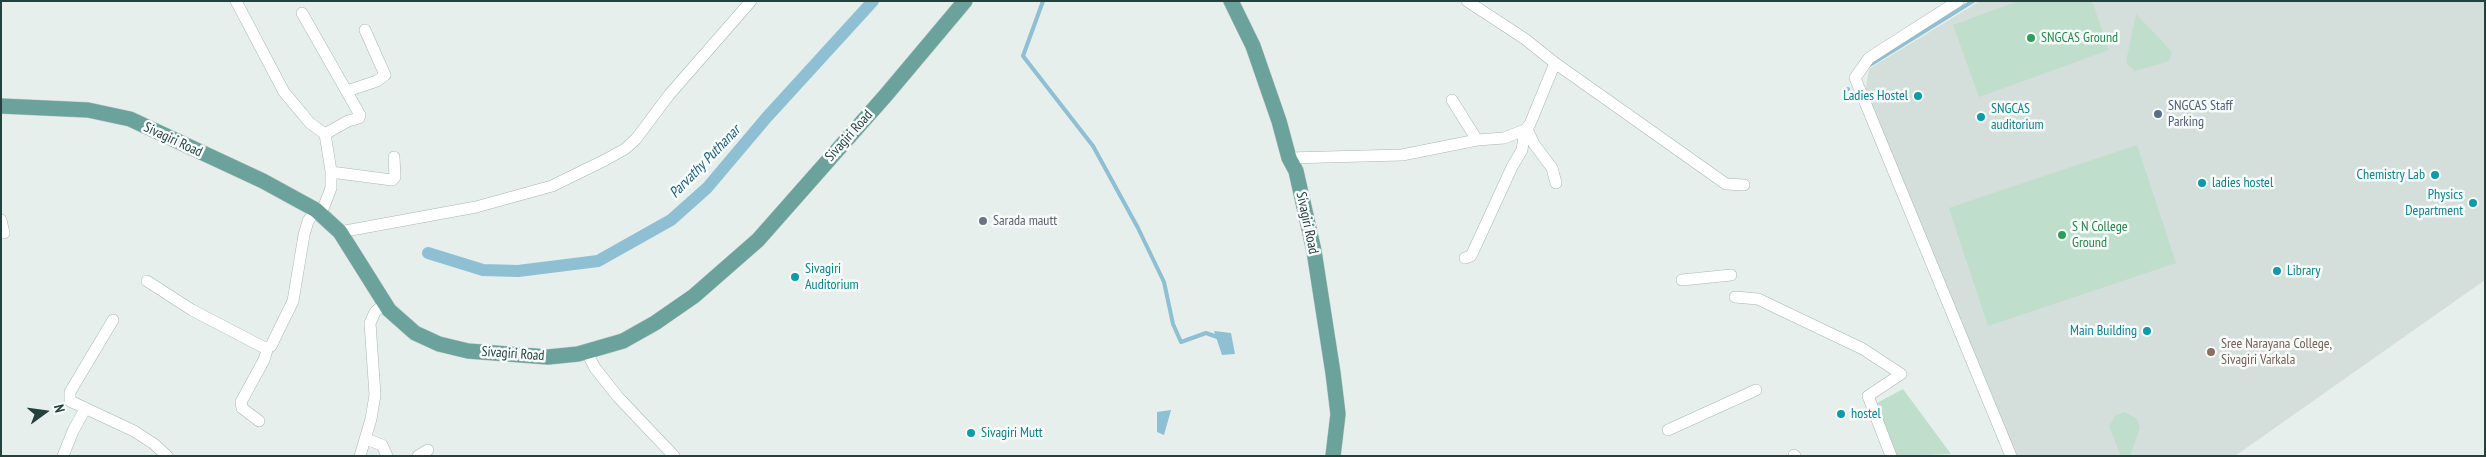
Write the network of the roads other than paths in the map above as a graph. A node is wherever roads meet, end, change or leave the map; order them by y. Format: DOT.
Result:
graph roads {
  1 [pos="236,1"];
  2 [pos="751,1"];
  3 [pos="965,1"];
  4 [pos="1231,1"];
  5 [pos="1466,1"];
  6 [pos="1958,1"];
  7 [pos="302,13"];
  8 [pos="365,30"];
  9 [pos="1555,63"];
  10 [pos="347,91"];
  11 [pos="1452,100"];
  12 [pos="1,106"];
  13 [pos="1526,130"];
  14 [pos="325,134"];
  15 [pos="1477,140"];
  16 [pos="394,157"];
  17 [pos="1289,158"];
  18 [pos="331,172"];
  19 [pos="1556,183"];
  20 [pos="1744,185"];
  21 [pos="318,212"];
  22 [pos="1,220"];
  23 [pos="340,232"];
  24 [pos="4,233"];
  25 [pos="1465,258"];
  26 [pos="1731,275"];
  27 [pos="1682,280"];
  28 [pos="147,281"];
  29 [pos="1735,297"];
  30 [pos="384,304"];
  31 [pos="113,320"];
  32 [pos="268,347"];
  33 [pos="586,351"];
  34 [pos="1756,390"];
  35 [pos="85,409"];
  36 [pos="259,421"];
  37 [pos="1668,430"];
  38 [pos="366,439"];
  39 [pos="63,456"];
  40 [pos="167,456"];
  41 [pos="360,456"];
  42 [pos="387,456"];
  43 [pos="674,456"];
  44 [pos="1333,456"];
  45 [pos="1891,456"];
  46 [pos="2011,456"];
  1 -- 14 [label="street"];
  2 -- 23 [label="street"];
  3 -- 33 [label="main road, Sivagiri Road"];
  4 -- 17 [label="main road, Sivagiri Road"];
  5 -- 9 [label="street"];
  6 -- 46 [label="street"];
  7 -- 10 [label="street"];
  8 -- 10 [label="street"];
  9 -- 13 [label="street"];
  9 -- 20 [label="street"];
  10 -- 14 [label="street"];
  11 -- 15 [label="street"];
  12 -- 21 [label="main road, Sivagiri Road"];
  13 -- 15 [label="street"];
  13 -- 19 [label="street"];
  13 -- 25 [label="street"];
  14 -- 18 [label="street"];
  15 -- 17 [label="street"];
  16 -- 18 [label="street"];
  17 -- 44 [label="main road, Sivagiri Road"];
  18 -- 21 [label="street"];
  21 -- 23 [label="main road, Sivagiri Road"];
  21 -- 32 [label="street"];
  22 -- 24 [label="street"];
  23 -- 30 [label="main road, Sivagiri Road"];
  26 -- 27 [label="street"];
  28 -- 32 [label="street"];
  29 -- 45 [label="street"];
  30 -- 33 [label="main road, Sivagiri Road"];
  30 -- 38 [label="street"];
  31 -- 35 [label="street"];
  32 -- 36 [label="street"];
  33 -- 43 [label="street"];
  34 -- 37 [label="street"];
  35 -- 39 [label="street"];
  35 -- 40 [label="street"];
  38 -- 41 [label="street"];
  38 -- 42 [label="street"];
}
